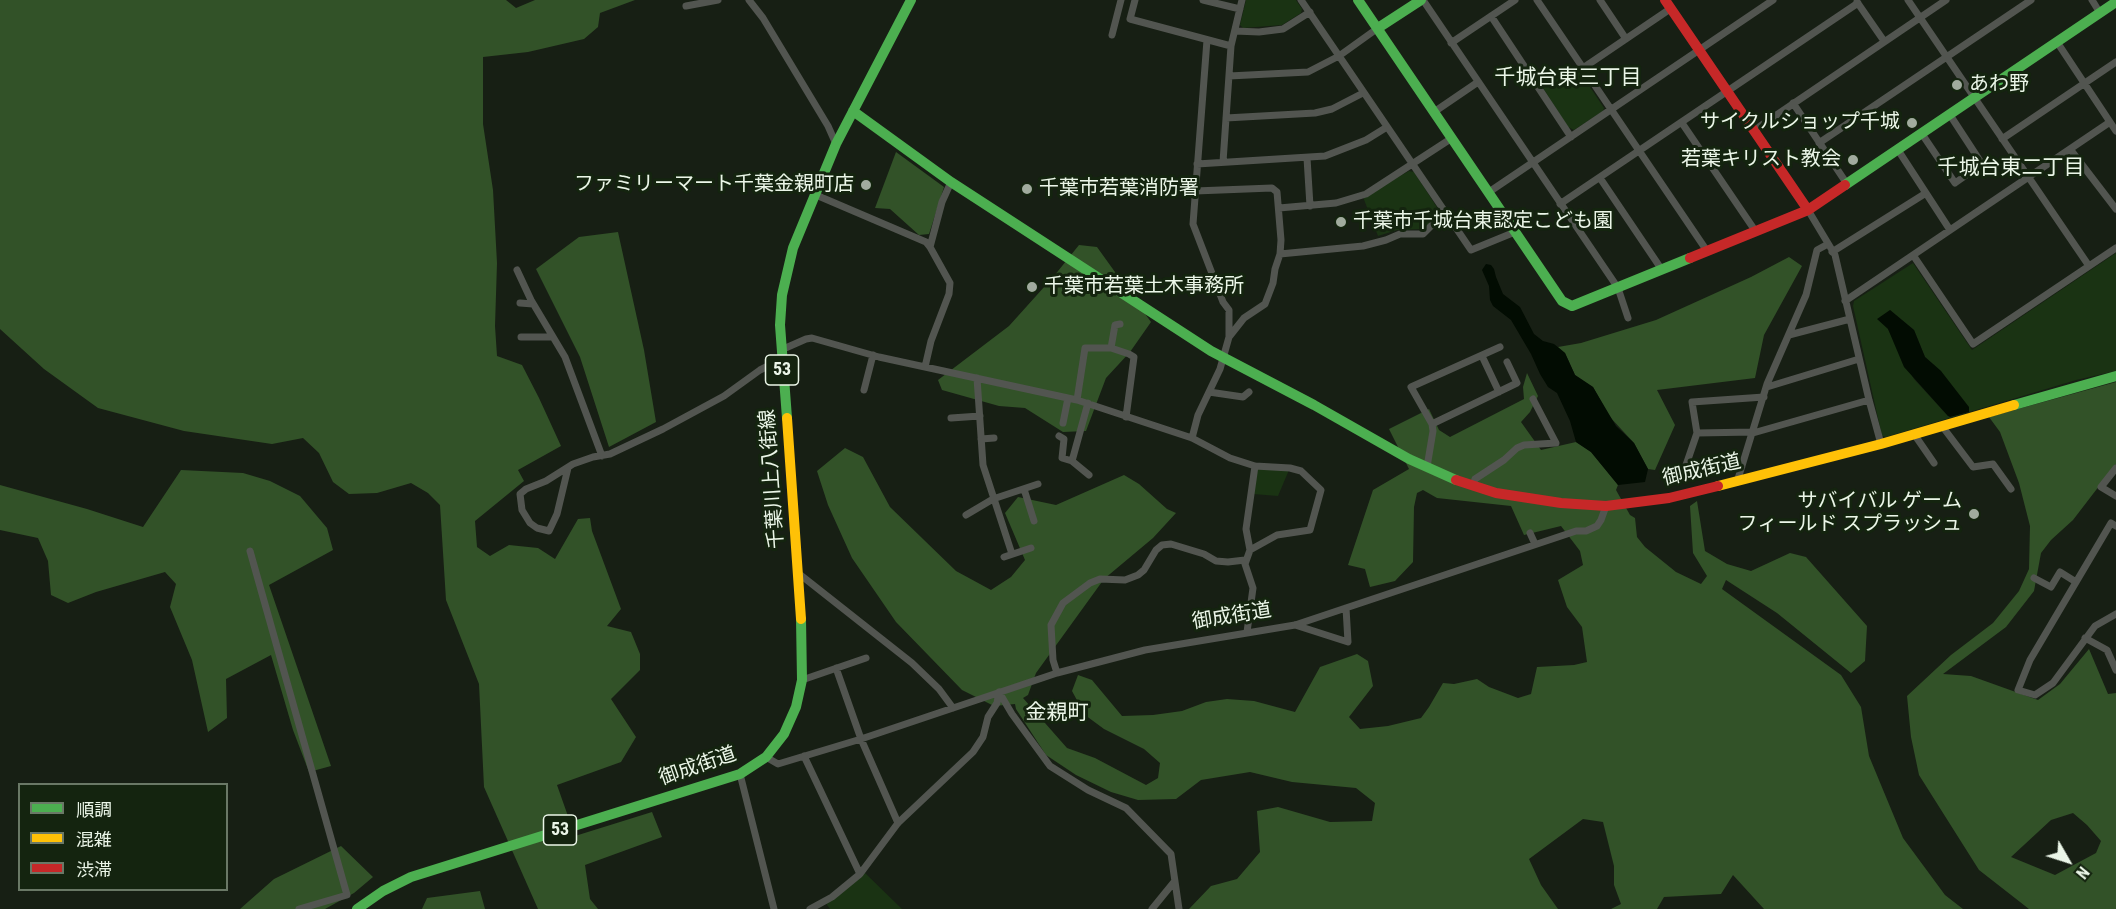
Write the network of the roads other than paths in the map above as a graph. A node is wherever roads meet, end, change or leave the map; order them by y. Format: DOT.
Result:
graph roads {
  1 [pos="718,0"];
  2 [pos="750,0"];
  3 [pos="911,0"];
  4 [pos="1121,0"];
  5 [pos="1135,0"];
  6 [pos="1203,0"];
  7 [pos="1242,0"];
  8 [pos="1302,0"];
  9 [pos="1358,0"];
  10 [pos="1422,0"];
  11 [pos="1515,0"];
  12 [pos="1537,0"];
  13 [pos="1600,0"];
  14 [pos="1773,0"];
  15 [pos="1908,0"];
  16 [pos="1946,0"];
  17 [pos="2031,0"];
  18 [pos="2092,0"];
  19 [pos="1857,2"];
  20 [pos="2116,2"];
  21 [pos="1668,4"];
  22 [pos="686,6"];
  23 [pos="1239,9"];
  24 [pos="1310,12"];
  25 [pos="2100,13"];
  26 [pos="1491,16"];
  27 [pos="1920,18"];
  28 [pos="1378,28"];
  29 [pos="1235,32"];
  30 [pos="1113,35"];
  31 [pos="1626,39"];
  32 [pos="1207,40"];
  33 [pos="1884,41"];
  34 [pos="2057,42"];
  35 [pos="1451,43"];
  36 [pos="1231,46"];
  37 [pos="1699,51"];
  38 [pos="1339,56"];
  39 [pos="1946,57"];
  40 [pos="2116,62"];
  41 [pos="1583,68"];
  42 [pos="1229,76"];
  43 [pos="1478,82"];
  44 [pos="2085,83"];
  45 [pos="1728,91"];
  46 [pos="1363,93"];
  47 [pos="1975,98"];
  48 [pos="1793,103"];
  49 [pos="1611,110"];
  50 [pos="853,111"];
  51 [pos="1434,111"];
  52 [pos="1950,115"];
  53 [pos="1226,118"];
  54 [pos="2110,122"];
  55 [pos="1682,123"];
  56 [pos="1387,127"];
  57 [pos="1753,130"];
  58 [pos="2116,130"];
  59 [pos="1922,134"];
  60 [pos="1571,137"];
  61 [pos="1452,138"];
  62 [pos="2002,139"];
  63 [pos="1820,143"];
  64 [pos="836,144"];
  65 [pos="2070,149"];
  66 [pos="1898,150"];
  67 [pos="1638,152"];
  68 [pos="1307,158"];
  69 [pos="1223,162"];
  70 [pos="1533,162"];
  71 [pos="1197,164"];
  72 [pos="1413,164"];
  73 [pos="2028,177"];
  74 [pos="1600,178"];
  75 [pos="951,182"];
  76 [pos="1847,184"];
  77 [pos="1195,191"];
  78 [pos="1489,192"];
  79 [pos="1926,193"];
  80 [pos="816,195"];
  81 [pos="1560,204"];
  82 [pos="1310,206"];
  83 [pos="1279,208"];
  84 [pos="2116,209"];
  85 [pos="1808,210"];
  86 [pos="1445,212"];
  87 [pos="1950,230"];
  88 [pos="1515,232"];
  89 [pos="1756,232"];
  90 [pos="1828,244"];
  91 [pos="930,247"];
  92 [pos="2116,248"];
  93 [pos="1707,251"];
  94 [pos="1832,252"];
  95 [pos="1280,254"];
  96 [pos="1913,255"];
  97 [pos="2089,266"];
  98 [pos="516,270"];
  99 [pos="1662,270"];
  100 [pos="1617,288"];
  101 [pos="1845,301"];
  102 [pos="520,303"];
  103 [pos="533,304"];
  104 [pos="1628,318"];
  105 [pos="1850,319"];
  106 [pos="1120,324"];
  107 [pos="1789,335"];
  108 [pos="521,337"];
  109 [pos="553,337"];
  110 [pos="1229,337"];
  111 [pos="1500,347"];
  112 [pos="1111,348"];
  113 [pos="781,355"];
  114 [pos="873,355"];
  115 [pos="1482,356"];
  116 [pos="1223,357"];
  117 [pos="1859,359"];
  118 [pos="1507,362"];
  119 [pos="925,367"];
  120 [pos="2116,376"];
  121 [pos="977,378"];
  122 [pos="1767,387"];
  123 [pos="864,390"];
  124 [pos="1209,392"];
  125 [pos="1249,392"];
  126 [pos="1499,392"];
  127 [pos="1764,397"];
  128 [pos="1068,398"];
  129 [pos="1533,399"];
  130 [pos="1077,400"];
  131 [pos="1869,400"];
  132 [pos="1088,403"];
  133 [pos="980,416"];
  134 [pos="1126,417"];
  135 [pos="951,418"];
  136 [pos="1062,423"];
  137 [pos="1432,424"];
  138 [pos="1942,426"];
  139 [pos="1753,432"];
  140 [pos="1697,433"];
  141 [pos="1914,434"];
  142 [pos="1059,436"];
  143 [pos="994,438"];
  144 [pos="1192,438"];
  145 [pos="981,440"];
  146 [pos="1881,444"];
  147 [pos="602,456"];
  148 [pos="1072,461"];
  149 [pos="1934,463"];
  150 [pos="1255,466"];
  151 [pos="1742,466"];
  152 [pos="568,468"];
  153 [pos="1427,468"];
  154 [pos="2116,468"];
  155 [pos="1089,475"];
  156 [pos="1737,482"];
  157 [pos="1038,484"];
  158 [pos="1473,486"];
  159 [pos="1024,489"];
  160 [pos="2011,489"];
  161 [pos="2116,496"];
  162 [pos="993,499"];
  163 [pos="1606,506"];
  164 [pos="966,516"];
  165 [pos="1034,521"];
  166 [pos="2116,526"];
  167 [pos="1530,533"];
  168 [pos="1535,544"];
  169 [pos="1031,548"];
  170 [pos="1250,550"];
  171 [pos="250,551"];
  172 [pos="1245,560"];
  173 [pos="798,573"];
  174 [pos="2034,578"];
  175 [pos="2076,582"];
  176 [pos="1346,608"];
  177 [pos="2116,614"];
  178 [pos="1296,625"];
  179 [pos="1247,632"];
  180 [pos="2085,638"];
  181 [pos="866,658"];
  182 [pos="836,668"];
  183 [pos="2116,670"];
  184 [pos="1058,673"];
  185 [pos="802,680"];
  186 [pos="999,692"];
  187 [pos="953,708"];
  188 [pos="861,739"];
  189 [pos="804,756"];
  190 [pos="766,757"];
  191 [pos="740,774"];
  192 [pos="898,823"];
  193 [pos="860,874"];
  194 [pos="1174,882"];
  195 [pos="299,909"];
  196 [pos="357,909"];
  197 [pos="774,909"];
  198 [pos="810,909"];
  199 [pos="1152,909"];
  200 [pos="1179,909"];
  1 -- 22 [label="street"];
  2 -- 64 [label="street"];
  3 -- 50 [label="street, 千葉川上八街線 / 53"];
  4 -- 30 [label="street"];
  5 -- 32 [label="street"];
  6 -- 23 [label="street"];
  7 -- 23 [label="street"];
  8 -- 24 [label="street"];
  9 -- 28 [label="street"];
  10 -- 28 [label="street"];
  10 -- 35 [label="street"];
  11 -- 26 [label="street"];
  12 -- 41 [label="street"];
  13 -- 31 [label="street"];
  14 -- 37 [label="street"];
  15 -- 27 [label="street"];
  16 -- 27 [label="street"];
  17 -- 39 [label="street"];
  18 -- 25 [label="street"];
  19 -- 33 [label="street"];
  19 -- 45 [label="street"];
  20 -- 25 [label="street"];
  21 -- 31 [label="street"];
  21 -- 37 [label="street"];
  23 -- 29 [label="street"];
  24 -- 29 [label="street"];
  24 -- 38 [label="street"];
  25 -- 34 [label="street"];
  26 -- 35 [label="street"];
  26 -- 60 [label="street"];
  27 -- 33 [label="street"];
  27 -- 39 [label="street"];
  28 -- 38 [label="street"];
  28 -- 51 [label="street"];
  29 -- 36 [label="street"];
  31 -- 41 [label="street"];
  32 -- 36 [label="street"];
  32 -- 71 [label="street"];
  33 -- 48 [label="street"];
  34 -- 44 [label="street"];
  34 -- 47 [label="street"];
  35 -- 43 [label="street"];
  36 -- 42 [label="street"];
  37 -- 45 [label="street"];
  37 -- 49 [label="street"];
  38 -- 42 [label="street"];
  38 -- 46 [label="street"];
  39 -- 47 [label="street"];
  39 -- 63 [label="street"];
  40 -- 44 [label="street"];
  41 -- 49 [label="street"];
  42 -- 53 [label="street"];
  43 -- 51 [label="street"];
  43 -- 70 [label="street"];
  44 -- 54 [label="street"];
  44 -- 62 [label="street"];
  45 -- 55 [label="street"];
  45 -- 57 [label="street"];
  46 -- 53 [label="street"];
  46 -- 56 [label="street"];
  47 -- 52 [label="street"];
  47 -- 62 [label="street"];
  48 -- 57 [label="street"];
  48 -- 63 [label="street"];
  49 -- 60 [label="street"];
  49 -- 67 [label="street"];
  50 -- 64 [label="street, 千葉川上八街線 / 53"];
  50 -- 75 [label="street"];
  51 -- 61 [label="street"];
  52 -- 59 [label="street"];
  52 -- 59 [label="street"];
  53 -- 69 [label="street"];
  54 -- 58 [label="street"];
  54 -- 65 [label="street"];
  55 -- 67 [label="street"];
  55 -- 89 [label="street"];
  56 -- 68 [label="street"];
  56 -- 72 [label="street"];
  57 -- 85 [label="street"];
  59 -- 66 [label="street"];
  60 -- 70 [label="street"];
  61 -- 72 [label="street"];
  61 -- 78 [label="street"];
  62 -- 73 [label="street"];
  63 -- 76 [label="street"];
  64 -- 80 [label="street, 千葉川上八街線 / 53"];
  65 -- 73 [label="street"];
  65 -- 84 [label="street"];
  66 -- 76 [label="street"];
  66 -- 79 [label="street"];
  67 -- 74 [label="street"];
  67 -- 93 [label="street"];
  68 -- 69 [label="street"];
  68 -- 82 [label="street"];
  69 -- 71 [label="street"];
  70 -- 78 [label="street"];
  70 -- 81 [label="street"];
  71 -- 77 [label="street"];
  72 -- 82 [label="street"];
  72 -- 86 [label="street"];
  73 -- 87 [label="street"];
  73 -- 97 [label="street"];
  74 -- 81 [label="street"];
  74 -- 99 [label="street"];
  75 -- 91 [label="street"];
  75 -- 116 [label="street"];
  76 -- 85 [label="street"];
  77 -- 83 [label="street"];
  77 -- 110 [label="street"];
  78 -- 88 [label="street"];
  79 -- 87 [label="street"];
  79 -- 94 [label="street"];
  80 -- 91 [label="street"];
  80 -- 113 [label="street, 千葉川上八街線 / 53"];
  81 -- 100 [label="street"];
  82 -- 83 [label="street"];
  83 -- 95 [label="street"];
  85 -- 89 [label="street"];
  85 -- 90 [label="street"];
  86 -- 88 [label="street"];
  86 -- 95 [label="street"];
  87 -- 96 [label="street"];
  88 -- 100 [label="street"];
  89 -- 93 [label="street"];
  90 -- 94 [label="street"];
  90 -- 107 [label="street"];
  91 -- 119 [label="street"];
  92 -- 97 [label="street"];
  93 -- 99 [label="street"];
  94 -- 101 [label="street"];
  95 -- 110 [label="street"];
  96 -- 97 [label="street"];
  96 -- 101 [label="street"];
  98 -- 103 [label="street"];
  99 -- 100 [label="street"];
  100 -- 104 [label="street"];
  101 -- 105 [label="street"];
  102 -- 103 [label="street"];
  103 -- 109 [label="street"];
  105 -- 107 [label="street"];
  105 -- 117 [label="street"];
  106 -- 112 [label="street"];
  107 -- 122 [label="street"];
  108 -- 109 [label="street"];
  109 -- 147 [label="street"];
  110 -- 116 [label="street"];
  111 -- 115 [label="street"];
  112 -- 130 [label="street"];
  112 -- 134 [label="street"];
  113 -- 114 [label="street"];
  113 -- 147 [label="street"];
  113 -- 173 [label="street, 千葉川上八街線 / 53"];
  114 -- 119 [label="street"];
  114 -- 123 [label="street"];
  115 -- 126 [label="street"];
  115 -- 137 [label="street"];
  116 -- 124 [label="street"];
  116 -- 153 [label="street"];
  117 -- 122 [label="street"];
  117 -- 131 [label="street"];
  118 -- 126 [label="street"];
  119 -- 121 [label="street"];
  120 -- 138 [label="street, 御成街道"];
  121 -- 128 [label="street"];
  121 -- 133 [label="street"];
  122 -- 127 [label="street"];
  124 -- 125 [label="street"];
  124 -- 144 [label="street"];
  126 -- 137 [label="street"];
  127 -- 139 [label="street"];
  127 -- 140 [label="street"];
  128 -- 130 [label="street"];
  128 -- 136 [label="street"];
  129 -- 158 [label="street"];
  130 -- 132 [label="street"];
  131 -- 139 [label="street"];
  131 -- 146 [label="street"];
  132 -- 134 [label="street"];
  132 -- 148 [label="street"];
  133 -- 135 [label="street"];
  133 -- 145 [label="street"];
  134 -- 144 [label="street"];
  137 -- 153 [label="street"];
  138 -- 141 [label="street, 御成街道"];
  138 -- 160 [label="street"];
  139 -- 140 [label="street"];
  139 -- 151 [label="street"];
  140 -- 151 [label="street"];
  141 -- 146 [label="street, 御成街道"];
  141 -- 149 [label="street"];
  142 -- 148 [label="street"];
  143 -- 145 [label="street"];
  144 -- 150 [label="street"];
  145 -- 162 [label="street"];
  146 -- 156 [label="street, 御成街道"];
  147 -- 152 [label="street"];
  148 -- 155 [label="street"];
  150 -- 170 [label="street"];
  150 -- 170 [label="street"];
  151 -- 156 [label="street"];
  152 -- 152 [label="street"];
  153 -- 158 [label="street"];
  154 -- 161 [label="street"];
  156 -- 163 [label="street, 御成街道"];
  157 -- 159 [label="street"];
  158 -- 163 [label="street"];
  159 -- 162 [label="street"];
  159 -- 165 [label="street"];
  162 -- 164 [label="street"];
  162 -- 169 [label="street"];
  163 -- 168 [label="street, 御成街道"];
  166 -- 175 [label="street"];
  167 -- 168 [label="street"];
  168 -- 176 [label="street, 御成街道"];
  170 -- 172 [label="street"];
  171 -- 195 [label="street"];
  172 -- 179 [label="street"];
  172 -- 184 [label="street"];
  173 -- 185 [label="street, 千葉川上八街線 / 53"];
  173 -- 187 [label="street"];
  174 -- 175 [label="street"];
  175 -- 180 [label="street"];
  176 -- 178 [label="street, 御成街道"];
  176 -- 178 [label="street"];
  177 -- 180 [label="street"];
  178 -- 179 [label="street, 御成街道"];
  179 -- 184 [label="street, 御成街道"];
  180 -- 183 [label="street"];
  181 -- 182 [label="street"];
  182 -- 185 [label="street"];
  182 -- 188 [label="street"];
  184 -- 186 [label="street, 御成街道"];
  185 -- 190 [label="street, 千葉川上八街線 / 53"];
  186 -- 187 [label="street, 御成街道"];
  186 -- 192 [label="street"];
  186 -- 194 [label="street"];
  187 -- 188 [label="street, 御成街道"];
  188 -- 189 [label="street, 御成街道"];
  188 -- 192 [label="street"];
  189 -- 190 [label="street, 御成街道"];
  189 -- 193 [label="street"];
  190 -- 191 [label="street, 御成街道 / 53"];
  191 -- 196 [label="street, 御成街道 / 53"];
  191 -- 197 [label="street"];
  192 -- 193 [label="street"];
  193 -- 198 [label="street"];
  194 -- 199 [label="street"];
  194 -- 200 [label="street"];
}
